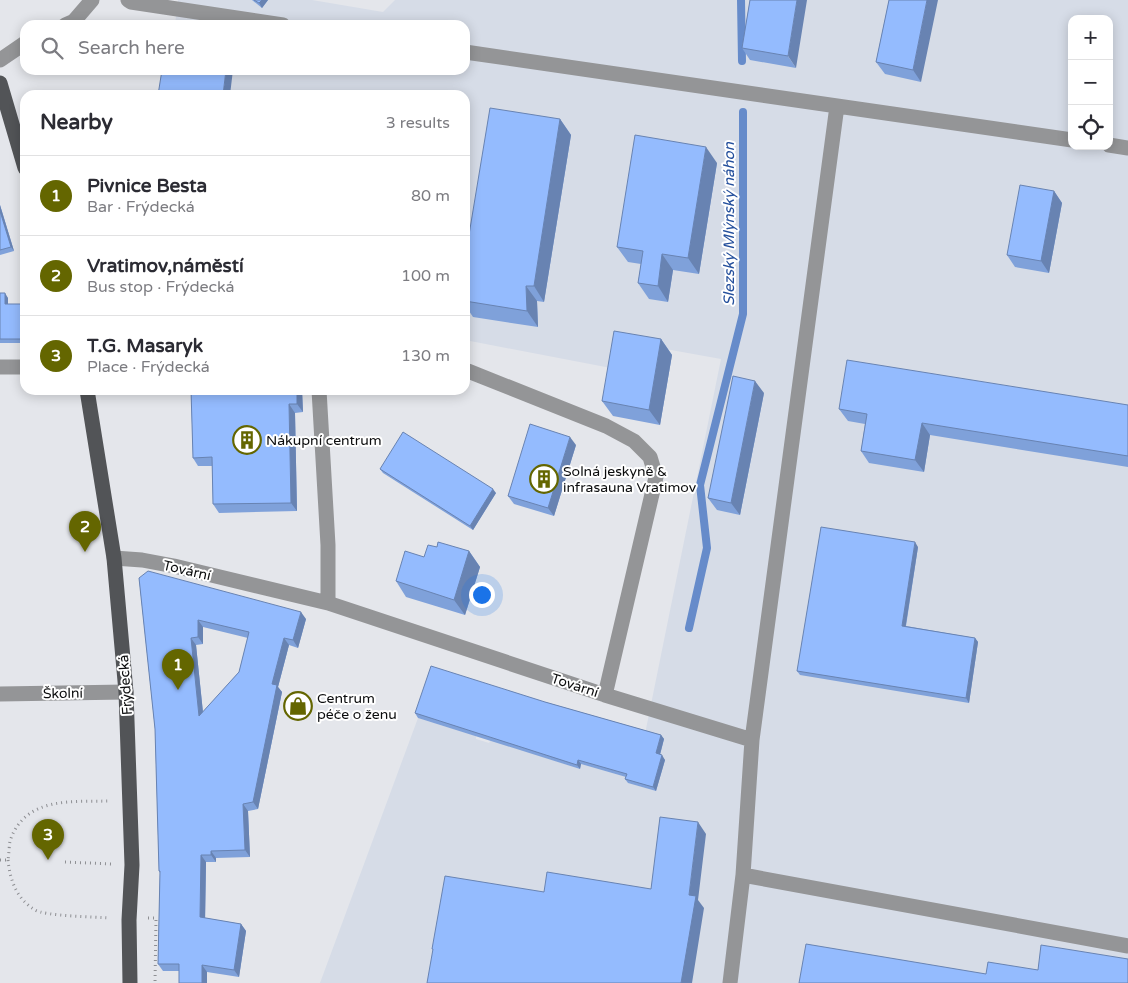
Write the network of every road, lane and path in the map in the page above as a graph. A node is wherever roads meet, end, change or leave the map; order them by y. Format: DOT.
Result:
graph roads {
  1 [pos="92,0"];
  2 [pos="128,0"];
  3 [pos="75,20"];
  4 [pos="250,20"];
  5 [pos="20,46"];
  6 [pos="470,53"];
  7 [pos="0,60"];
  8 [pos="0,84"];
  9 [pos="837,106"];
  10 [pos="1068,139"];
  11 [pos="1113,146"];
  12 [pos="1128,148"];
  13 [pos="20,151"];
  14 [pos="0,366"];
  15 [pos="20,367"];
  16 [pos="470,371"];
  17 [pos="88,395"];
  18 [pos="319,395"];
  19 [pos="114,558"];
  20 [pos="328,603"];
  21 [pos="126,692"];
  22 [pos="0,694"];
  23 [pos="605,695"];
  24 [pos="752,740"];
  25 [pos="131,800"];
  26 [pos="0,860"];
  27 [pos="8,860"];
  28 [pos="65,862"];
  29 [pos="132,865"];
  30 [pos="743,875"];
  31 [pos="156,918"];
  32 [pos="129,920"];
  33 [pos="1128,946"];
  34 [pos="130,983"];
  35 [pos="155,983"];
  36 [pos="730,983"];
  1 -- 3 [label="street"];
  2 -- 4 [label="street"];
  5 -- 7 [label="street"];
  6 -- 9 [label="street"];
  8 -- 13 [label="main road"];
  9 -- 10 [label="street"];
  9 -- 24 [label="street"];
  11 -- 12 [label="street"];
  14 -- 15 [label="street"];
  16 -- 23 [label="street, Tovární"];
  17 -- 19 [label="main road, Frýdecká"];
  18 -- 20 [label="street"];
  19 -- 20 [label="street, Tovární"];
  19 -- 21 [label="main road, Frýdecká"];
  20 -- 23 [label="street, Tovární"];
  21 -- 22 [label="street, Školní"];
  21 -- 25 [label="main road, Frýdecká"];
  23 -- 24 [label="street"];
  24 -- 30 [label="street"];
  25 -- 27 [label="path"];
  25 -- 29 [label="main road, Frýdecká"];
  26 -- 27 [label="path"];
  27 -- 32 [label="path"];
  28 -- 29 [label="path"];
  29 -- 32 [label="main road, Frýdecká"];
  30 -- 33 [label="street"];
  30 -- 36 [label="street"];
  31 -- 35 [label="path"];
  32 -- 34 [label="main road, Frýdecká"];
}
